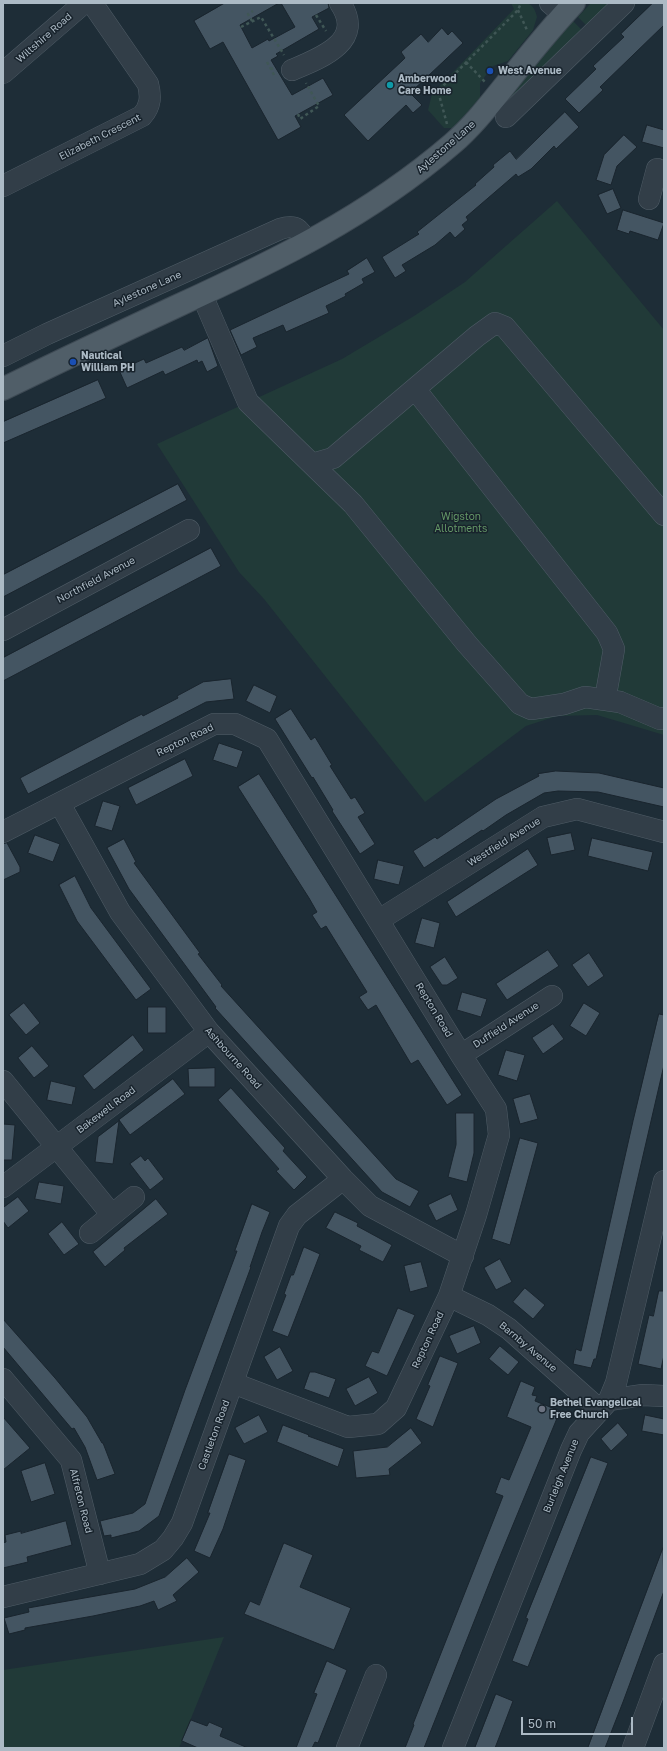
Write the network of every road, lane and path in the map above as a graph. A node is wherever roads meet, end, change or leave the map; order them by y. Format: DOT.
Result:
graph roads {
  1 [pos="84,3"];
  2 [pos="92,3"];
  3 [pos="340,3"];
  4 [pos="521,3"];
  5 [pos="624,3"];
  6 [pos="562,7"];
  7 [pos="253,11"];
  8 [pos="252,21"];
  9 [pos="241,27"];
  10 [pos="279,40"];
  11 [pos="276,41"];
  12 [pos="267,62"];
  13 [pos="466,62"];
  14 [pos="271,69"];
  15 [pos="292,70"];
  16 [pos="3,73"];
  17 [pos="497,95"];
  18 [pos="298,114"];
  19 [pos="506,117"];
  20 [pos="453,143"];
  21 [pos="3,186"];
  22 [pos="308,243"];
  23 [pos="202,295"];
  24 [pos="3,356"];
  25 [pos="3,388"];
  26 [pos="415,389"];
  27 [pos="312,464"];
  28 [pos="664,516"];
  29 [pos="189,530"];
  30 [pos="3,630"];
  31 [pos="605,700"];
  32 [pos="664,718"];
  33 [pos="60,804"];
  34 [pos="3,832"];
  35 [pos="664,832"];
  36 [pos="379,920"];
  37 [pos="552,996"];
  38 [pos="209,1032"];
  39 [pos="460,1055"];
  40 [pos="3,1081"];
  41 [pos="57,1147"];
  42 [pos="343,1179"];
  43 [pos="664,1181"];
  44 [pos="3,1187"];
  45 [pos="134,1197"];
  46 [pos="112,1214"];
  47 [pos="90,1233"];
  48 [pos="463,1256"];
  49 [pos="449,1296"];
  50 [pos="3,1379"];
  51 [pos="233,1383"];
  52 [pos="664,1396"];
  53 [pos="604,1405"];
  54 [pos="100,1574"];
  55 [pos="3,1597"];
  56 [pos="664,1664"];
  57 [pos="376,1675"];
  58 [pos="347,1748"];
  59 [pos="453,1748"];
  60 [pos="633,1748"];
  1 -- 16 [label="street, Wiltshire Road"];
  2 -- 21 [label="street, Elizabeth Crescent"];
  3 -- 15 [label="street"];
  4 -- 13 [label="path"];
  5 -- 19 [label="street"];
  6 -- 17 [label="main road, Aylestone Lane"];
  7 -- 8 [label="path"];
  8 -- 9 [label="path"];
  8 -- 11 [label="path"];
  10 -- 11 [label="path"];
  11 -- 15 [label="path"];
  12 -- 14 [label="path"];
  13 -- 17 [label="path"];
  13 -- 20 [label="path"];
  15 -- 18 [label="path"];
  17 -- 20 [label="main road, Aylestone Lane"];
  20 -- 22 [label="main road, Aylestone Lane"];
  22 -- 23 [label="main road, Aylestone Lane"];
  22 -- 24 [label="street, Aylestone Lane"];
  23 -- 25 [label="main road, Aylestone Lane"];
  23 -- 27 [label="street"];
  26 -- 27 [label="street"];
  26 -- 28 [label="street"];
  26 -- 31 [label="street"];
  27 -- 31 [label="street"];
  29 -- 30 [label="street, Northfield Avenue"];
  31 -- 32 [label="street"];
  33 -- 34 [label="street, Repton Road"];
  33 -- 36 [label="street, Repton Road"];
  33 -- 38 [label="street, Ashbourne Road"];
  35 -- 36 [label="street, Westfield Avenue"];
  36 -- 39 [label="street, Repton Road"];
  37 -- 39 [label="street, Duffield Avenue"];
  38 -- 41 [label="street, Bakewell Road"];
  38 -- 42 [label="street, Ashbourne Road"];
  39 -- 48 [label="street, Repton Road"];
  40 -- 41 [label="street"];
  41 -- 44 [label="street, Bakewell Road"];
  41 -- 46 [label="street"];
  42 -- 48 [label="street, Ashbourne Road"];
  42 -- 51 [label="street, Castleton Road"];
  43 -- 53 [label="street, Burleigh Avenue"];
  45 -- 46 [label="street"];
  46 -- 47 [label="street"];
  48 -- 49 [label="street, Repton Road"];
  49 -- 51 [label="street, Repton Road"];
  49 -- 53 [label="street, Barnby Avenue"];
  50 -- 54 [label="street, Alfreton Road"];
  51 -- 54 [label="street, Castleton Road"];
  52 -- 53 [label="street"];
  53 -- 59 [label="street, Burleigh Avenue"];
  54 -- 55 [label="street, Castleton Road"];
  56 -- 60 [label="street"];
  57 -- 58 [label="street"];
}
